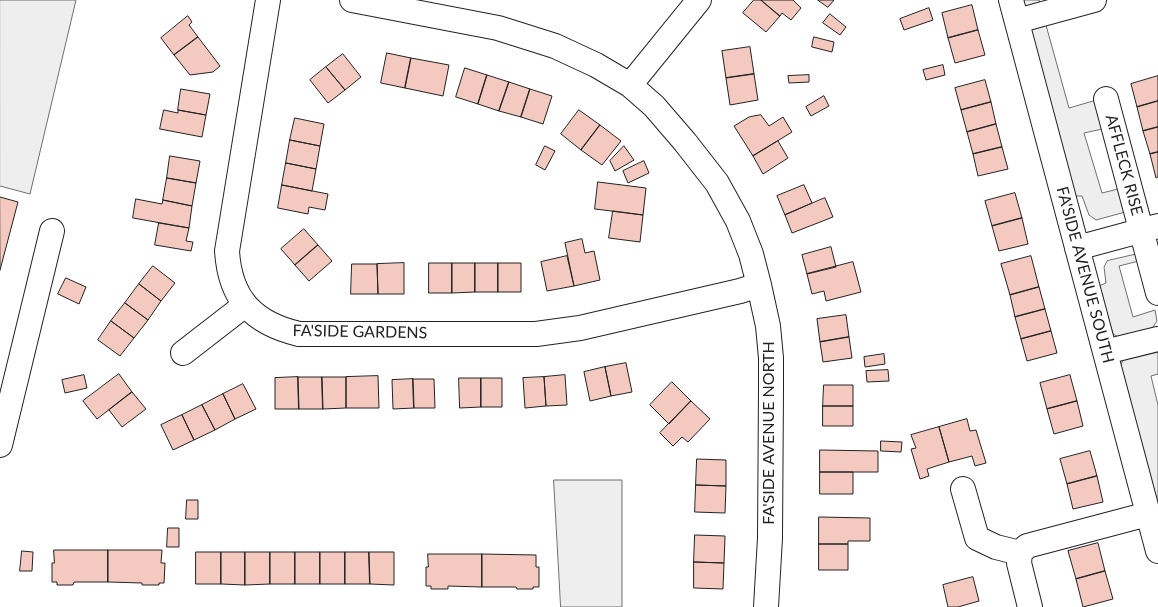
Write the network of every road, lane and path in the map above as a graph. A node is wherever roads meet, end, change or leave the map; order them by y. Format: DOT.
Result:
graph roads {
  1 [pos="268,0"];
  2 [pos="352,0"];
  3 [pos="699,0"];
  4 [pos="1094,0"];
  5 [pos="440,8"];
  6 [pos="1014,10"];
  7 [pos="630,85"];
  8 [pos="1106,99"];
  9 [pos="1150,228"];
  10 [pos="52,231"];
  11 [pos="1077,248"];
  12 [pos="759,286"];
  13 [pos="1158,293"];
  14 [pos="245,305"];
  15 [pos="1158,339"];
  16 [pos="1105,352"];
  17 [pos="183,353"];
  18 [pos="0,445"];
  19 [pos="963,489"];
  20 [pos="1148,514"];
  21 [pos="1158,551"];
  22 [pos="1020,553"];
  23 [pos="766,607"];
  24 [pos="1030,607"];
  1 -- 14 [label="street, FA'SIDE GARDENS"];
  2 -- 5 [label="street, FA'SIDE AVENUE NORTH"];
  3 -- 7 [label="street"];
  4 -- 6 [label="street"];
  5 -- 7 [label="street, FA'SIDE AVENUE NORTH"];
  6 -- 11 [label="street, FA'SIDE AVENUE SOUTH"];
  7 -- 12 [label="street, FA'SIDE AVENUE NORTH"];
  8 -- 9 [label="street, AFFLECK RISE"];
  9 -- 11 [label="street, AFFLECK RISE"];
  9 -- 13 [label="street, AFFLECK RISE"];
  10 -- 18 [label="street"];
  11 -- 16 [label="street, FA'SIDE AVENUE SOUTH"];
  12 -- 14 [label="street, FA'SIDE GARDENS"];
  12 -- 23 [label="street, FA'SIDE AVENUE NORTH"];
  14 -- 17 [label="street"];
  15 -- 16 [label="street"];
  16 -- 20 [label="street, FA'SIDE AVENUE SOUTH"];
  19 -- 22 [label="street"];
  20 -- 21 [label="street, FA'SIDE AVENUE SOUTH"];
  20 -- 22 [label="street"];
  22 -- 24 [label="street"];
}
